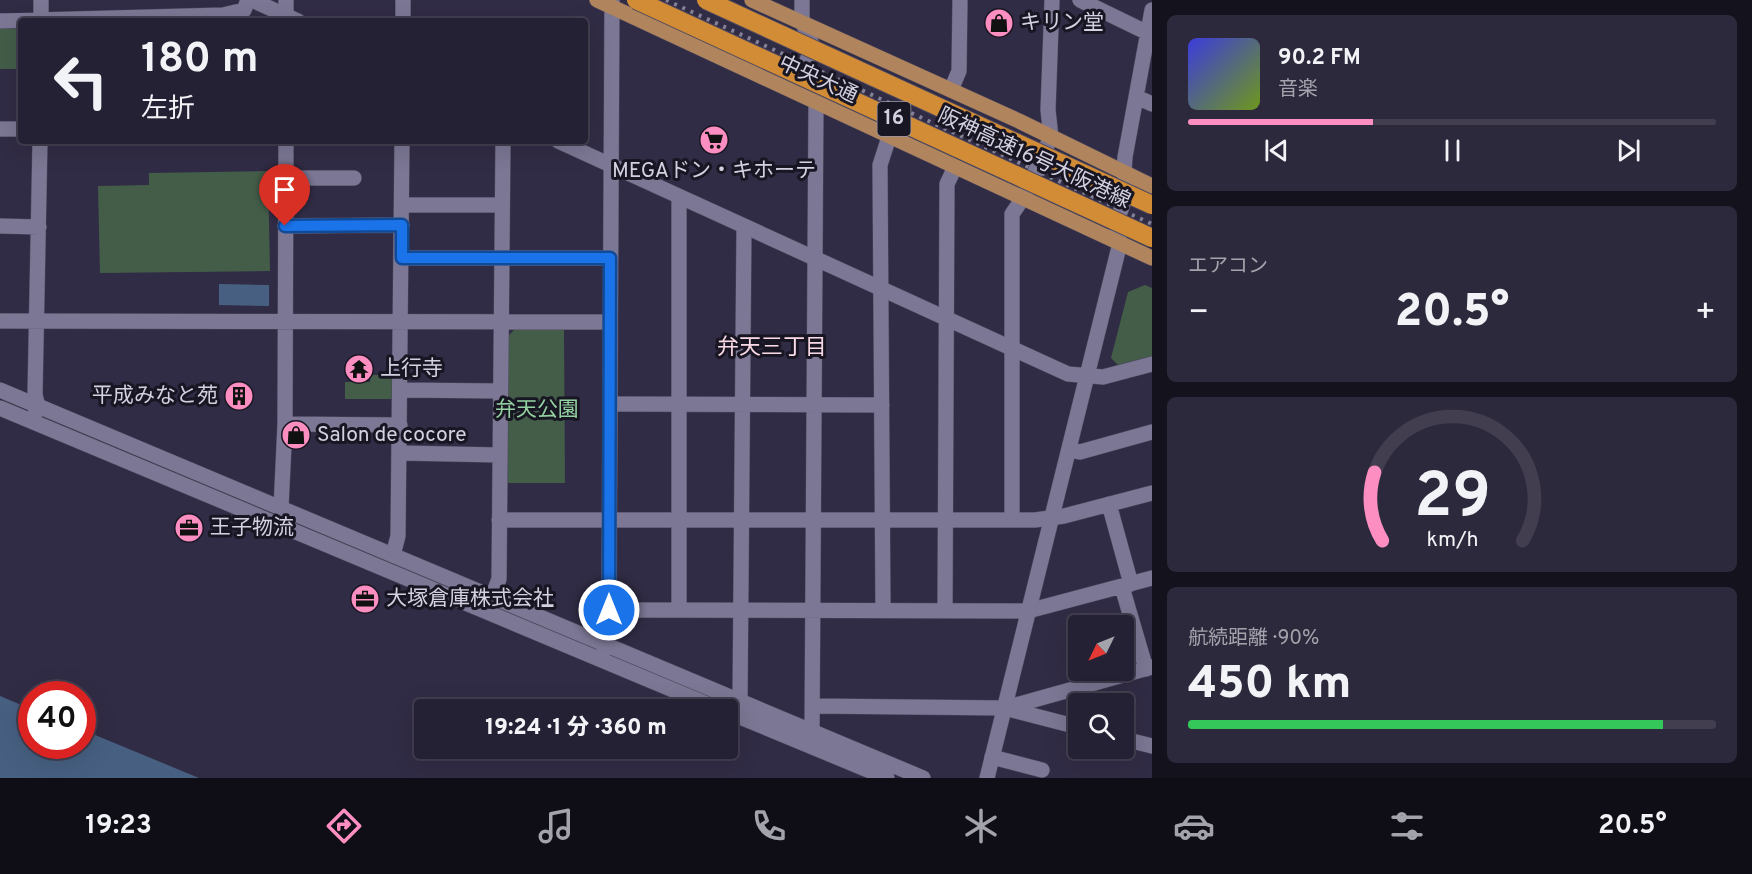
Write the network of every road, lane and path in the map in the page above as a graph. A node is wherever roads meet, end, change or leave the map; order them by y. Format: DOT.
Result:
graph roads {
  1 [pos="41,0"];
  2 [pos="250,0"];
  3 [pos="286,0"];
  4 [pos="403,0"];
  5 [pos="597,0"];
  6 [pos="636,0"];
  7 [pos="706,0"];
  8 [pos="752,0"];
  9 [pos="802,0"];
  10 [pos="960,0"];
  11 [pos="1052,0"];
  12 [pos="1080,0"];
  13 [pos="612,3"];
  14 [pos="1152,10"];
  15 [pos="41,18"];
  16 [pos="132,18"];
  17 [pos="288,18"];
  18 [pos="290,18"];
  19 [pos="403,18"];
  20 [pos="0,21"];
  21 [pos="18,21"];
  22 [pos="802,22"];
  23 [pos="1150,34"];
  24 [pos="951,90"];
  25 [pos="1137,97"];
  26 [pos="816,102"];
  27 [pos="1152,104"];
  28 [pos="0,129"];
  29 [pos="18,129"];
  30 [pos="889,137"];
  31 [pos="1051,137"];
  32 [pos="39,144"];
  33 [pos="286,144"];
  34 [pos="402,144"];
  35 [pos="503,144"];
  36 [pos="564,144"];
  37 [pos="610,165"];
  38 [pos="955,167"];
  39 [pos="1124,173"];
  40 [pos="286,177"];
  41 [pos="354,178"];
  42 [pos="1152,186"];
  43 [pos="679,197"];
  44 [pos="1023,198"];
  45 [pos="402,205"];
  46 [pos="502,205"];
  47 [pos="1152,205"];
  48 [pos="402,225"];
  49 [pos="0,226"];
  50 [pos="285,226"];
  51 [pos="39,227"];
  52 [pos="744,227"];
  53 [pos="1152,238"];
  54 [pos="1120,243"];
  55 [pos="402,258"];
  56 [pos="610,258"];
  57 [pos="813,258"];
  58 [pos="1152,258"];
  59 [pos="501,259"];
  60 [pos="882,290"];
  61 [pos="946,320"];
  62 [pos="0,321"];
  63 [pos="38,321"];
  64 [pos="402,321"];
  65 [pos="285,322"];
  66 [pos="609,322"];
  67 [pos="500,323"];
  68 [pos="1013,350"];
  69 [pos="1152,364"];
  70 [pos="1086,376"];
  71 [pos="0,390"];
  72 [pos="401,390"];
  73 [pos="500,391"];
  74 [pos="680,403"];
  75 [pos="742,403"];
  76 [pos="610,404"];
  77 [pos="812,404"];
  78 [pos="882,405"];
  79 [pos="38,406"];
  80 [pos="0,408"];
  81 [pos="32,422"];
  82 [pos="285,424"];
  83 [pos="400,425"];
  84 [pos="1152,432"];
  85 [pos="1069,450"];
  86 [pos="400,453"];
  87 [pos="499,455"];
  88 [pos="1152,493"];
  89 [pos="1109,504"];
  90 [pos="281,508"];
  91 [pos="1051,518"];
  92 [pos="1012,519"];
  93 [pos="499,520"];
  94 [pos="609,520"];
  95 [pos="678,520"];
  96 [pos="742,520"];
  97 [pos="813,520"];
  98 [pos="883,520"];
  99 [pos="946,520"];
  100 [pos="393,555"];
  101 [pos="1152,578"];
  102 [pos="1126,585"];
  103 [pos="492,597"];
  104 [pos="609,610"];
  105 [pos="679,610"];
  106 [pos="742,610"];
  107 [pos="813,610"];
  108 [pos="883,610"];
  109 [pos="945,611"];
  110 [pos="1028,611"];
  111 [pos="604,652"];
  112 [pos="1149,668"];
  113 [pos="699,699"];
  114 [pos="740,701"];
  115 [pos="814,706"];
  116 [pos="1004,708"];
  117 [pos="738,716"];
  118 [pos="1068,724"];
  119 [pos="813,732"];
  120 [pos="1152,734"];
  121 [pos="1134,738"];
  122 [pos="1134,742"];
  123 [pos="1152,746"];
  124 [pos="992,757"];
  125 [pos="1042,770"];
  126 [pos="887,778"];
  127 [pos="923,778"];
  128 [pos="987,778"];
  1 -- 15 [label="street"];
  2 -- 16 [label="street"];
  2 -- 17 [label="street"];
  3 -- 18 [label="street"];
  4 -- 19 [label="street"];
  5 -- 13 [label="main road, 中央大通"];
  6 -- 53 [label="highway, 阪神高速16号大阪港線 / 16, bridge"];
  7 -- 47 [label="highway, 阪神高速16号大阪港線 / 16, bridge"];
  8 -- 22 [label="main road"];
  9 -- 22 [label="street"];
  10 -- 24 [label="street"];
  11 -- 31 [label="street"];
  12 -- 23 [label="street"];
  13 -- 26 [label="main road, 中央大通"];
  13 -- 37 [label="street"];
  14 -- 23 [label="street"];
  20 -- 21 [label="street"];
  22 -- 24 [label="main road"];
  22 -- 26 [label="street"];
  23 -- 25 [label="street"];
  24 -- 31 [label="main road"];
  25 -- 27 [label="street"];
  25 -- 39 [label="street"];
  26 -- 30 [label="main road, 中央大通"];
  26 -- 57 [label="street"];
  28 -- 29 [label="street"];
  30 -- 38 [label="main road, 中央大通"];
  30 -- 60 [label="street"];
  31 -- 39 [label="main road"];
  31 -- 44 [label="street"];
  32 -- 51 [label="street"];
  33 -- 40 [label="street"];
  34 -- 45 [label="street"];
  35 -- 46 [label="street"];
  36 -- 37 [label="street"];
  37 -- 43 [label="street"];
  37 -- 56 [label="street"];
  38 -- 44 [label="main road, 中央大通"];
  38 -- 61 [label="street"];
  39 -- 42 [label="main road"];
  39 -- 54 [label="street"];
  40 -- 41 [label="street"];
  40 -- 50 [label="street"];
  43 -- 52 [label="street"];
  43 -- 74 [label="street"];
  44 -- 54 [label="main road, 中央大通"];
  44 -- 68 [label="street"];
  45 -- 46 [label="street"];
  45 -- 48 [label="street"];
  46 -- 59 [label="street"];
  48 -- 50 [label="street"];
  48 -- 55 [label="street"];
  49 -- 51 [label="street"];
  50 -- 65 [label="street"];
  51 -- 63 [label="street"];
  52 -- 57 [label="street"];
  52 -- 75 [label="street"];
  54 -- 58 [label="main road, 中央大通"];
  54 -- 70 [label="street"];
  55 -- 59 [label="street"];
  55 -- 64 [label="street"];
  56 -- 59 [label="street"];
  56 -- 66 [label="street"];
  57 -- 60 [label="street"];
  57 -- 77 [label="street"];
  59 -- 67 [label="street"];
  60 -- 61 [label="street"];
  60 -- 78 [label="street"];
  61 -- 68 [label="street"];
  61 -- 99 [label="street"];
  62 -- 63 [label="street"];
  63 -- 65 [label="street"];
  63 -- 79 [label="street"];
  64 -- 65 [label="street"];
  64 -- 67 [label="street"];
  64 -- 72 [label="street"];
  65 -- 82 [label="street"];
  66 -- 67 [label="street"];
  66 -- 76 [label="street"];
  67 -- 73 [label="street"];
  68 -- 70 [label="street"];
  68 -- 92 [label="street"];
  69 -- 70 [label="street"];
  70 -- 85 [label="street"];
  71 -- 79 [label="street"];
  72 -- 73 [label="street"];
  72 -- 83 [label="street"];
  73 -- 87 [label="street"];
  74 -- 75 [label="street"];
  74 -- 76 [label="street"];
  74 -- 95 [label="street"];
  75 -- 77 [label="street"];
  75 -- 96 [label="street"];
  76 -- 94 [label="street"];
  77 -- 78 [label="street"];
  77 -- 97 [label="street"];
  78 -- 98 [label="street"];
  79 -- 81 [label="street"];
  79 -- 90 [label="street"];
  80 -- 81 [label="street"];
  81 -- 111 [label="street"];
  82 -- 83 [label="street"];
  82 -- 90 [label="street"];
  83 -- 86 [label="street"];
  84 -- 85 [label="street"];
  85 -- 91 [label="street"];
  86 -- 87 [label="street"];
  86 -- 100 [label="street"];
  87 -- 93 [label="street"];
  88 -- 89 [label="street"];
  89 -- 91 [label="street"];
  89 -- 102 [label="street"];
  90 -- 100 [label="street"];
  91 -- 92 [label="street"];
  91 -- 110 [label="street"];
  92 -- 99 [label="street"];
  93 -- 94 [label="street"];
  93 -- 103 [label="street"];
  94 -- 95 [label="street"];
  94 -- 104 [label="street"];
  95 -- 96 [label="street"];
  95 -- 105 [label="street"];
  96 -- 97 [label="street"];
  96 -- 106 [label="street"];
  97 -- 98 [label="street"];
  97 -- 107 [label="street"];
  98 -- 99 [label="street"];
  98 -- 108 [label="street"];
  99 -- 109 [label="street"];
  100 -- 103 [label="street"];
  101 -- 102 [label="street"];
  102 -- 110 [label="street"];
  102 -- 112 [label="street"];
  103 -- 111 [label="street"];
  104 -- 105 [label="street"];
  104 -- 111 [label="street"];
  105 -- 106 [label="street"];
  106 -- 107 [label="street"];
  106 -- 114 [label="street"];
  107 -- 108 [label="street"];
  107 -- 115 [label="street"];
  108 -- 109 [label="street"];
  109 -- 110 [label="street"];
  110 -- 116 [label="street"];
  111 -- 113 [label="street"];
  111 -- 114 [label="street"];
  112 -- 116 [label="street"];
  114 -- 119 [label="street"];
  115 -- 116 [label="street"];
  115 -- 119 [label="street"];
  116 -- 118 [label="street"];
  116 -- 124 [label="street"];
  117 -- 126 [label="street"];
  119 -- 127 [label="street"];
  120 -- 121 [label="street"];
  122 -- 123 [label="street"];
  124 -- 125 [label="street"];
  124 -- 128 [label="street"];
}
